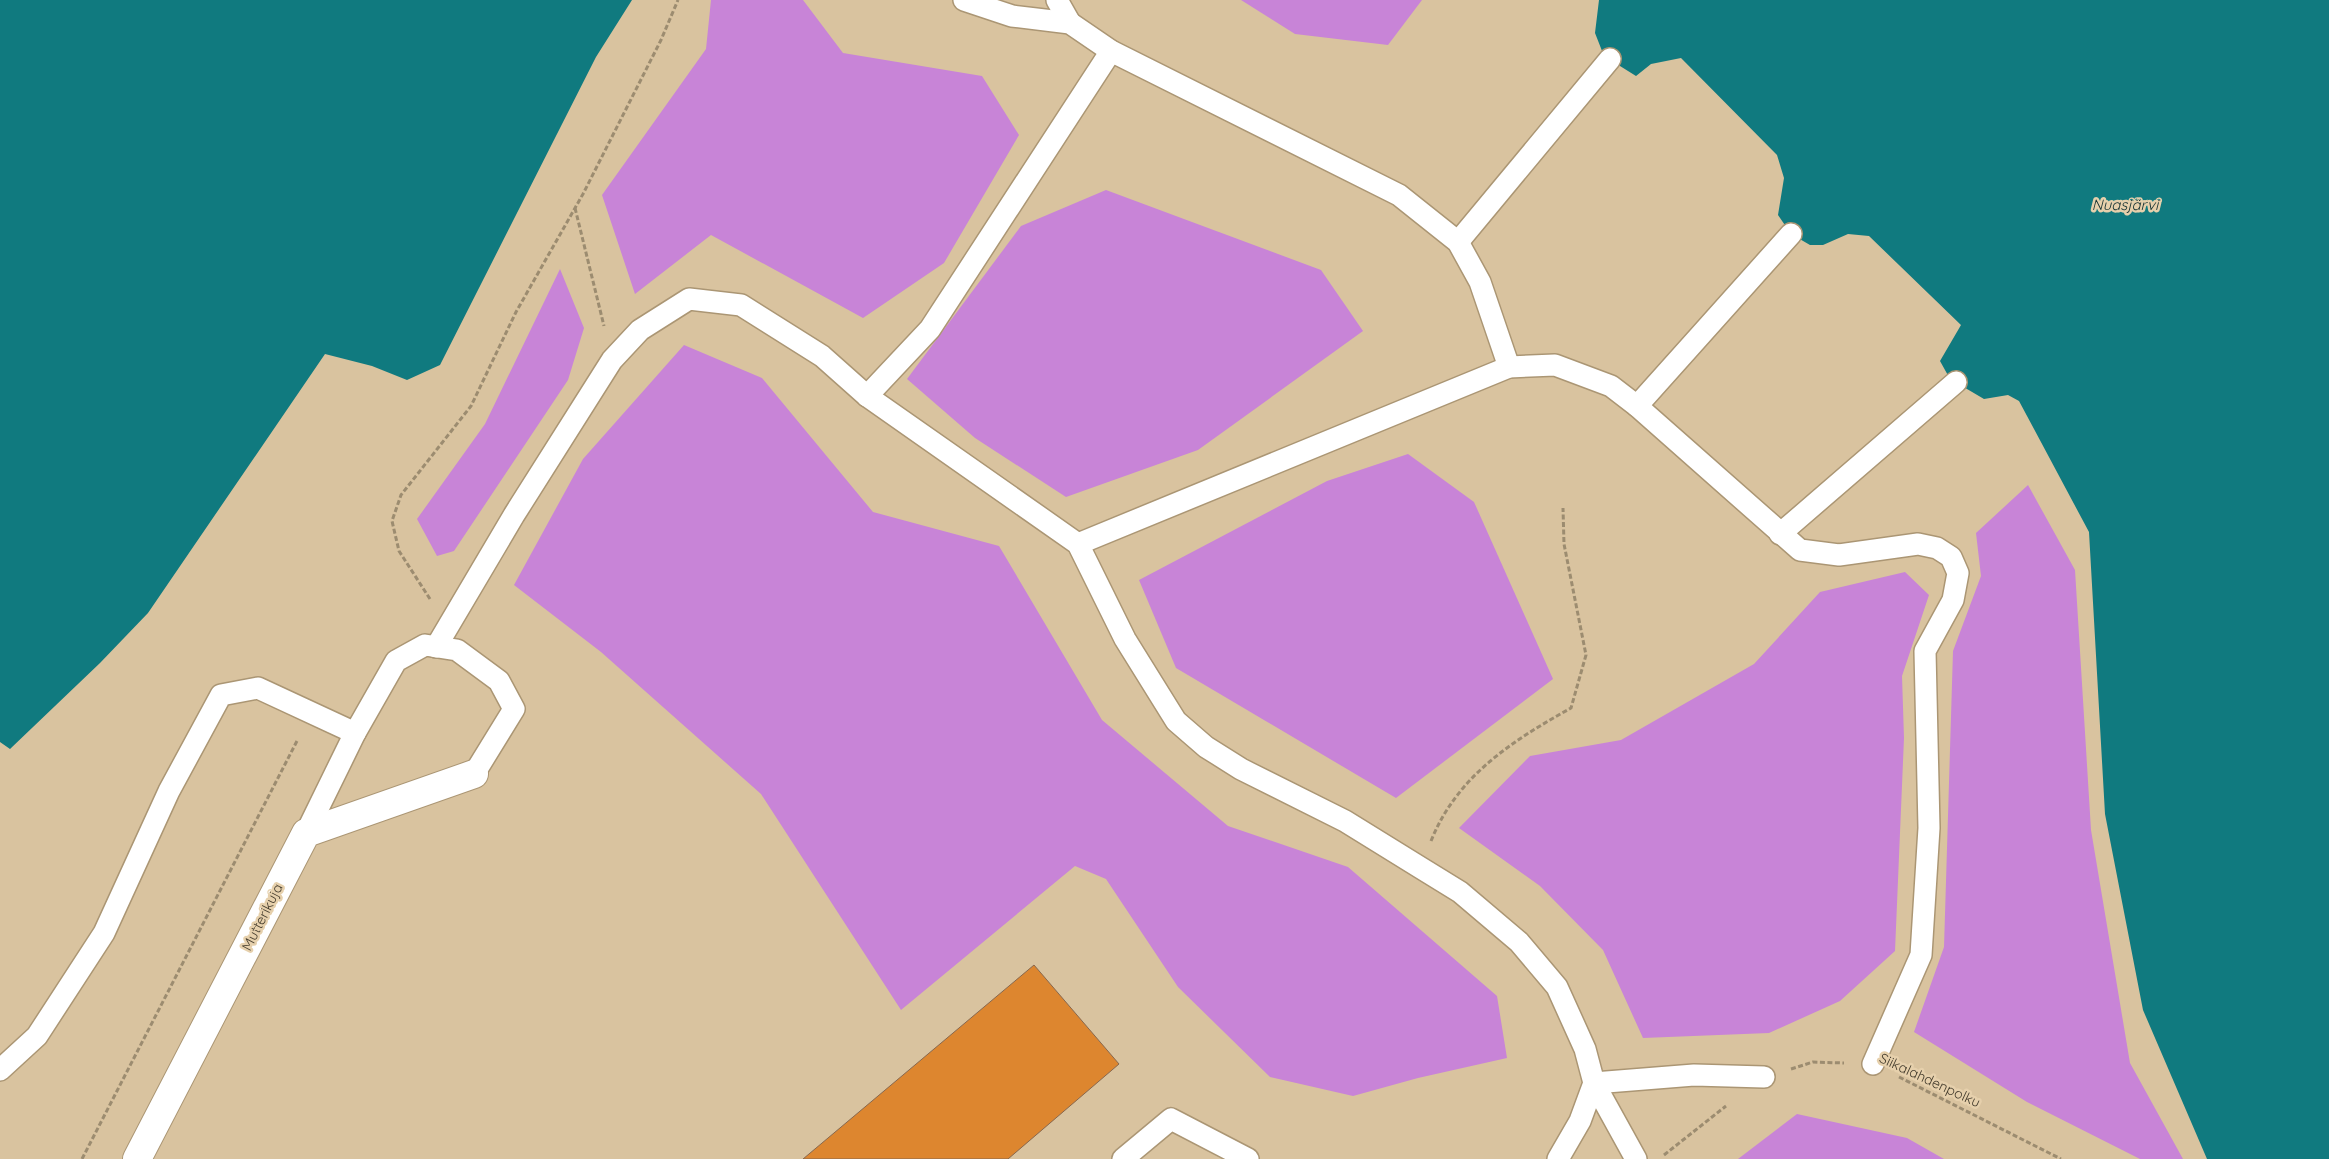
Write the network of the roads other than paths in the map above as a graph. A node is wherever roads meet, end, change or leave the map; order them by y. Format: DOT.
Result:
graph roads {
  1 [pos="964,0"];
  2 [pos="1057,0"];
  3 [pos="1070,23"];
  4 [pos="1111,51"];
  5 [pos="1610,59"];
  6 [pos="1791,234"];
  7 [pos="1458,242"];
  8 [pos="1509,367"];
  9 [pos="1956,382"];
  10 [pos="867,396"];
  11 [pos="1637,406"];
  12 [pos="1780,534"];
  13 [pos="1078,544"];
  14 [pos="436,647"];
  15 [pos="355,733"];
  16 [pos="474,774"];
  17 [pos="306,833"];
  18 [pos="1873,1064"];
  19 [pos="0,1070"];
  20 [pos="1764,1077"];
  21 [pos="1594,1083"];
  22 [pos="137,1159"];
  23 [pos="1123,1159"];
  24 [pos="1248,1159"];
  25 [pos="1558,1159"];
  26 [pos="1636,1159"];
  1 -- 3 [label="lane"];
  2 -- 3 [label="lane"];
  3 -- 4 [label="lane"];
  4 -- 7 [label="lane"];
  4 -- 10 [label="lane"];
  5 -- 7 [label="lane"];
  6 -- 11 [label="lane"];
  7 -- 8 [label="lane"];
  8 -- 11 [label="lane"];
  8 -- 13 [label="lane"];
  9 -- 12 [label="lane"];
  10 -- 13 [label="lane"];
  10 -- 14 [label="lane"];
  11 -- 12 [label="lane"];
  12 -- 18 [label="lane"];
  13 -- 21 [label="lane"];
  14 -- 15 [label="lane"];
  14 -- 16 [label="lane"];
  15 -- 17 [label="lane"];
  15 -- 19 [label="lane"];
  16 -- 17 [label="street"];
  17 -- 22 [label="street, Mutterikuja"];
  20 -- 21 [label="lane"];
  21 -- 25 [label="lane"];
  21 -- 26 [label="lane"];
  23 -- 24 [label="lane"];
}
